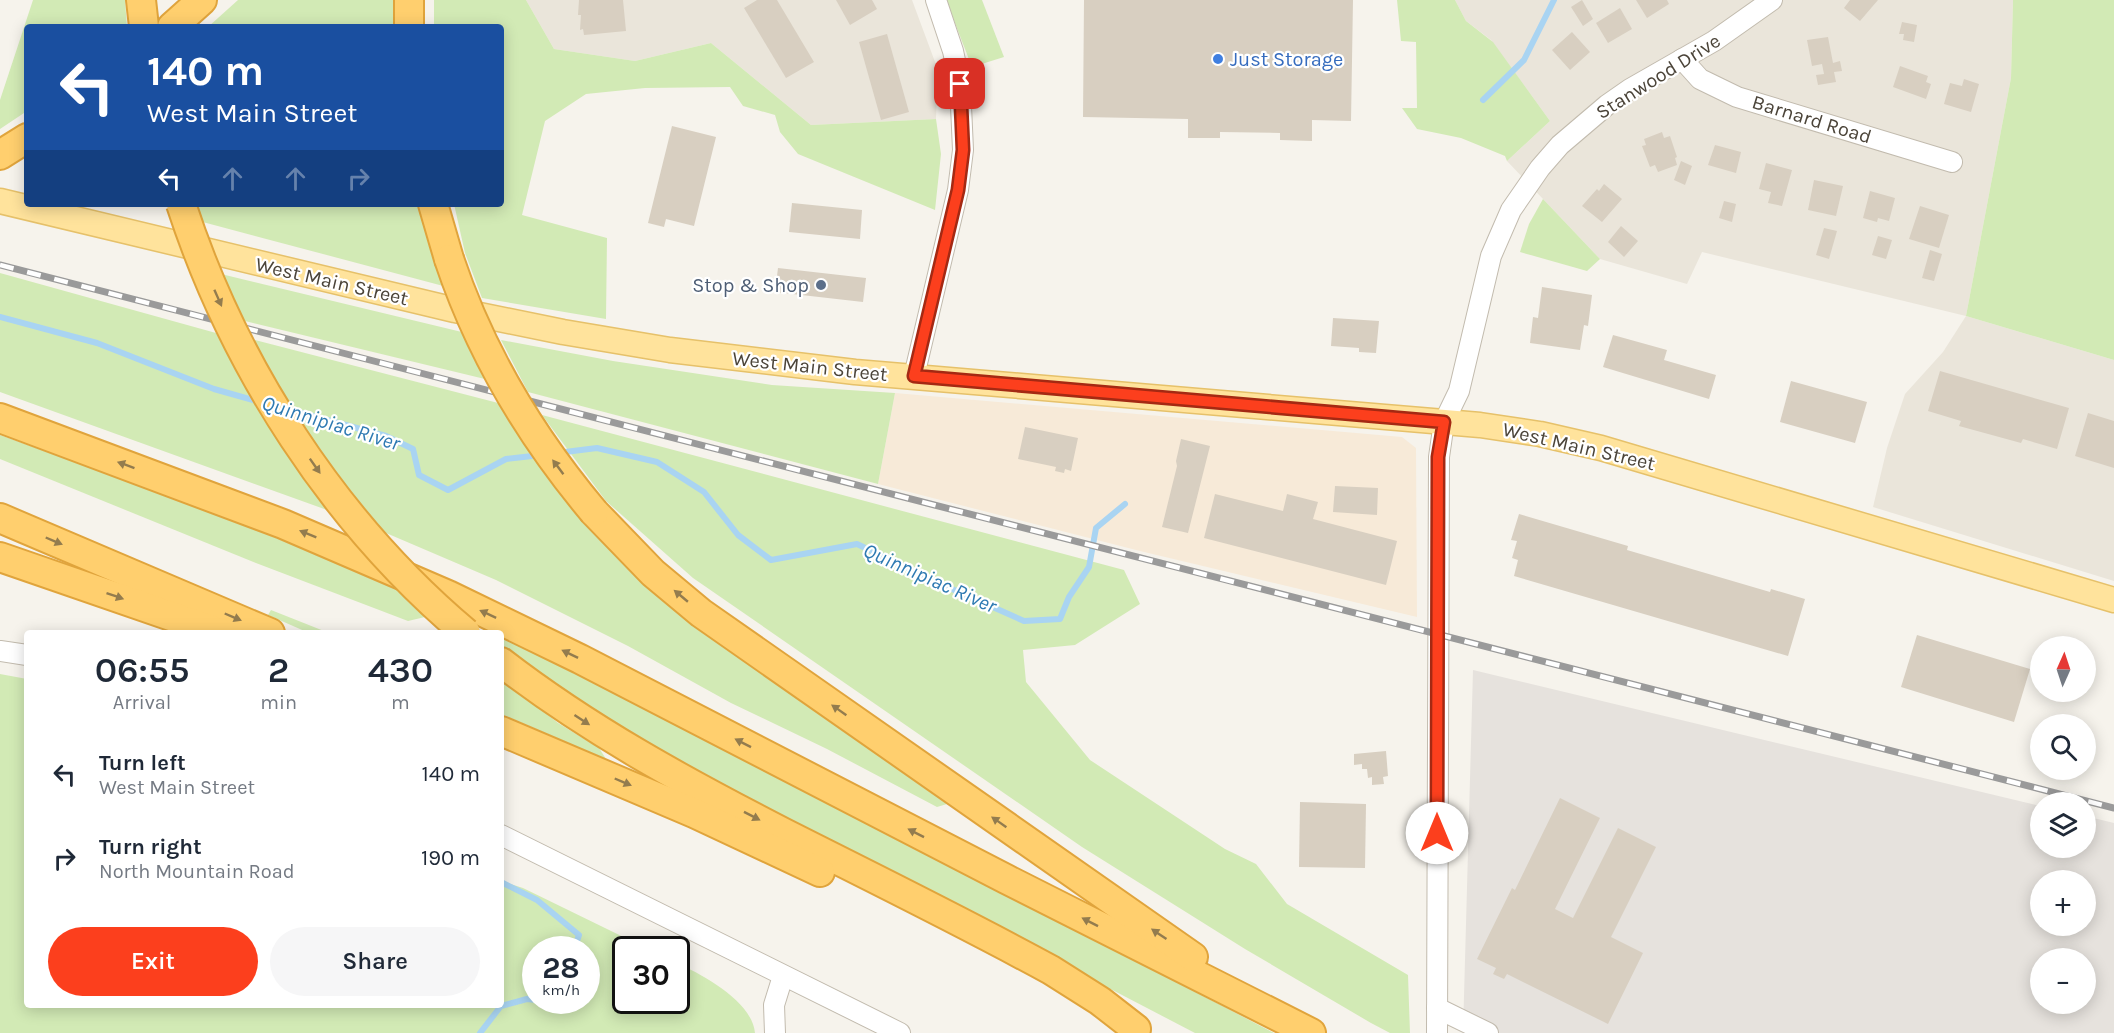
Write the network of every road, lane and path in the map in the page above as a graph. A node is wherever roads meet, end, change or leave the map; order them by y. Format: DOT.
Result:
graph roads {
  1 [pos="141,0"];
  2 [pos="202,0"];
  3 [pos="409,0"];
  4 [pos="936,0"];
  5 [pos="1772,0"];
  6 [pos="144,24"];
  7 [pos="175,24"];
  8 [pos="409,24"];
  9 [pos="1682,59"];
  10 [pos="24,140"];
  11 [pos="0,155"];
  12 [pos="1952,162"];
  13 [pos="0,201"];
  14 [pos="24,207"];
  15 [pos="25,207"];
  16 [pos="182,207"];
  17 [pos="434,207"];
  18 [pos="914,376"];
  19 [pos="0,418"];
  20 [pos="1444,422"];
  21 [pos="0,518"];
  22 [pos="0,557"];
  23 [pos="2114,600"];
  24 [pos="211,630"];
  25 [pos="263,630"];
  26 [pos="463,630"];
  27 [pos="0,651"];
  28 [pos="24,655"];
  29 [pos="504,664"];
  30 [pos="504,733"];
  31 [pos="504,836"];
  32 [pos="783,976"];
  33 [pos="1437,1008"];
  34 [pos="1140,1031"];
  35 [pos="775,1033"];
  36 [pos="900,1033"];
  37 [pos="1312,1033"];
  38 [pos="1437,1033"];
  39 [pos="1488,1033"];
  1 -- 6 [label="highway"];
  2 -- 7 [label="highway"];
  3 -- 8 [label="highway"];
  4 -- 18 [label="street"];
  5 -- 9 [label="street, Stanwood Drive"];
  9 -- 12 [label="street, Barnard Road"];
  9 -- 20 [label="street, Stanwood Drive"];
  10 -- 11 [label="highway"];
  13 -- 14 [label="main road, West Main Street"];
  15 -- 18 [label="main road, West Main Street"];
  16 -- 26 [label="highway, one-way, bridge"];
  37 -- 17 [label="highway, one-way, bridge"];
  18 -- 20 [label="main road, West Main Street"];
  37 -- 19 [label="highway, one-way"];
  20 -- 23 [label="main road, West Main Street"];
  20 -- 33 [label="street, Stanwood Drive"];
  21 -- 25 [label="highway, one-way"];
  22 -- 24 [label="highway, one-way"];
  27 -- 28 [label="street"];
  29 -- 34 [label="highway, one-way"];
  30 -- 34 [label="highway, one-way"];
  31 -- 32 [label="street"];
  32 -- 35 [label="street"];
  32 -- 36 [label="street"];
  33 -- 38 [label="street, Stanwood Drive"];
  33 -- 39 [label="street"];
}
